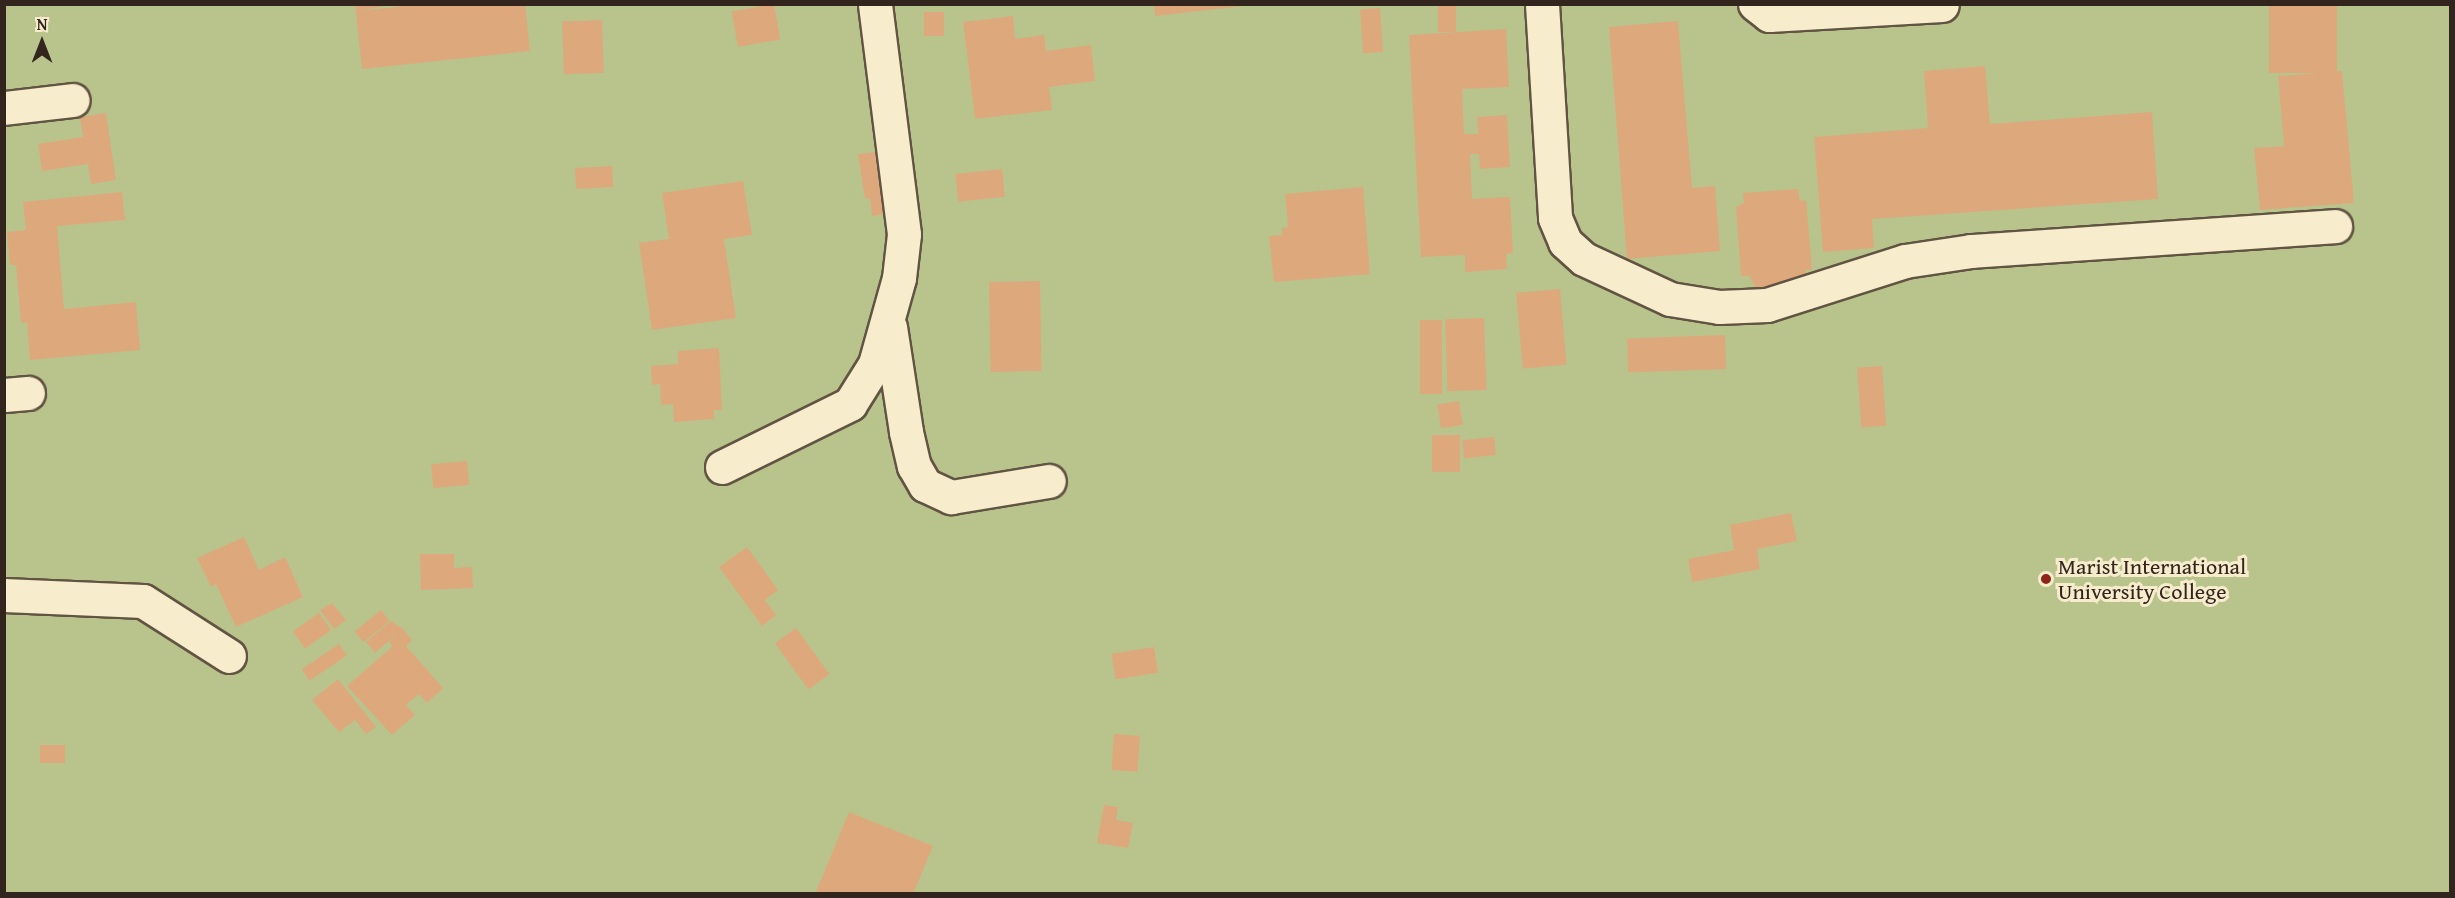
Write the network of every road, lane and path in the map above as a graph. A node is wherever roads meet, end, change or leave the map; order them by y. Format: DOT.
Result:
graph roads {
  1 [pos="875,4"];
  2 [pos="1542,4"];
  3 [pos="1755,4"];
  4 [pos="1942,4"];
  5 [pos="73,100"];
  6 [pos="4,108"];
  7 [pos="2335,226"];
  8 [pos="888,313"];
  9 [pos="722,467"];
  10 [pos="1049,481"];
  11 [pos="4,595"];
  12 [pos="229,656"];
  1 -- 8 [label="street"];
  2 -- 7 [label="street"];
  3 -- 4 [label="street"];
  5 -- 6 [label="street"];
  8 -- 9 [label="street"];
  8 -- 10 [label="street"];
  11 -- 12 [label="street"];
}
